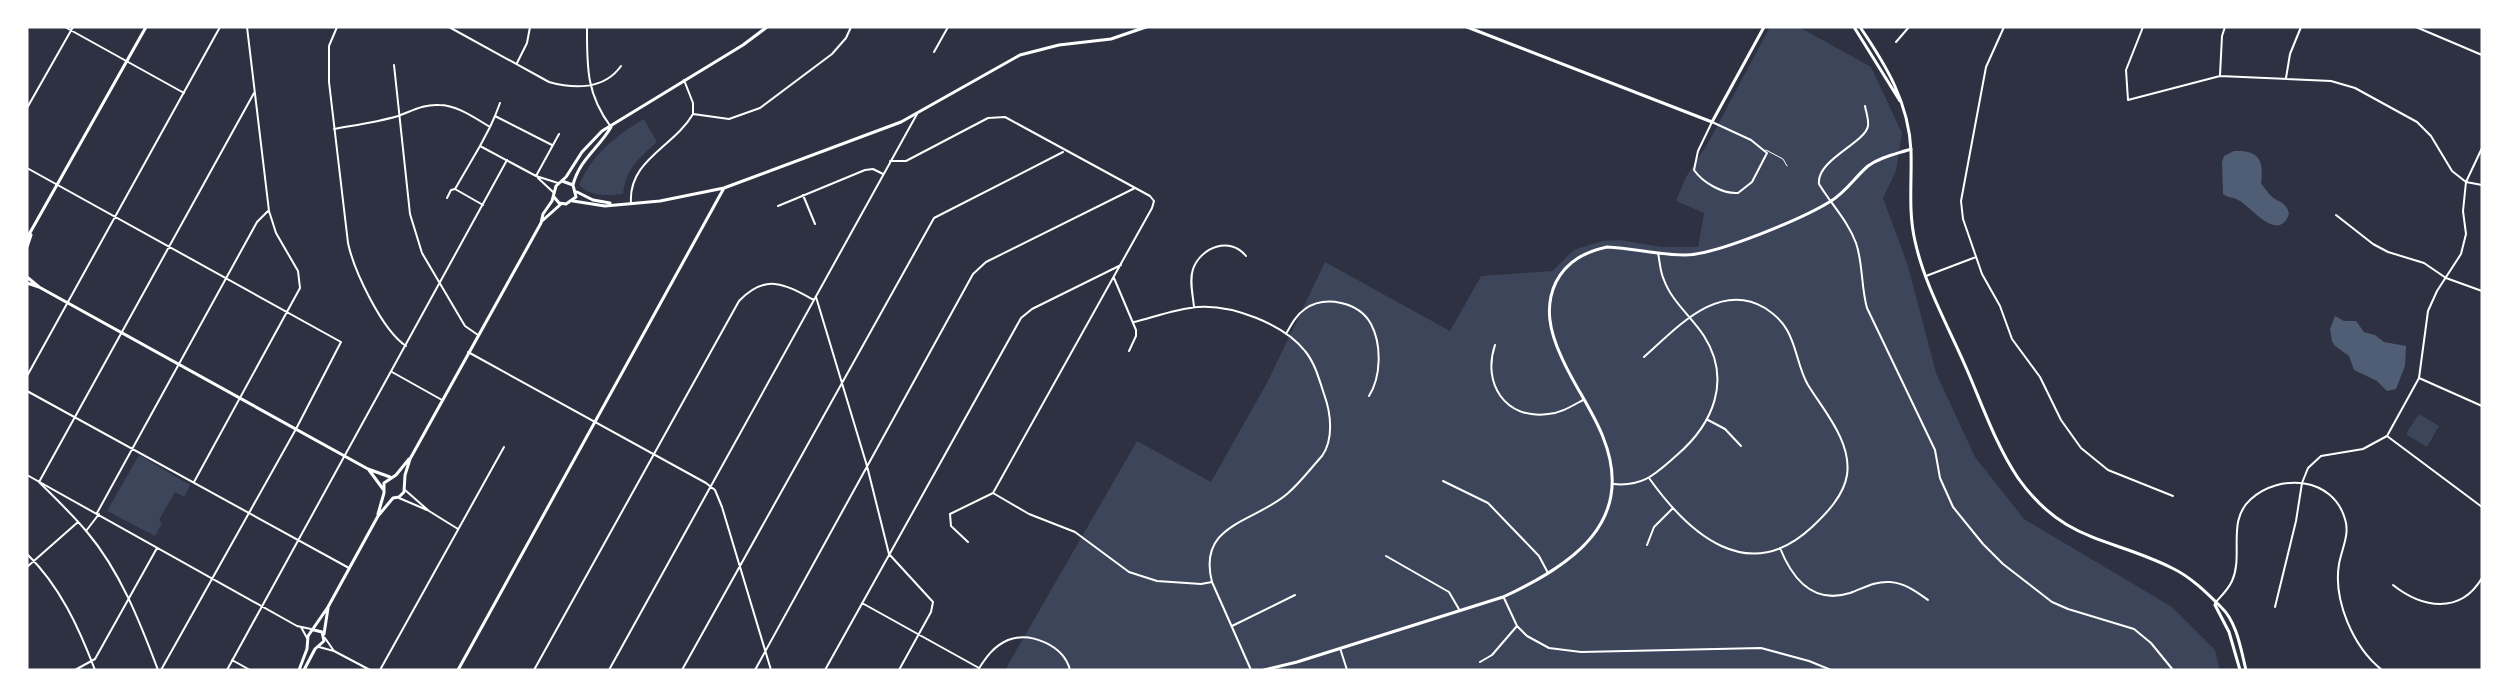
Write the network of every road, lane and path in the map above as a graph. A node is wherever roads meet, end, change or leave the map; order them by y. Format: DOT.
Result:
graph roads {
  1 [pos="65,27"];
  2 [pos="146,27"];
  3 [pos="220,27"];
  4 [pos="247,27"];
  5 [pos="337,27"];
  6 [pos="449,27"];
  7 [pos="530,27"];
  8 [pos="587,27"];
  9 [pos="767,27"];
  10 [pos="851,27"];
  11 [pos="948,27"];
  12 [pos="1146,27"];
  13 [pos="1467,27"];
  14 [pos="1764,27"];
  15 [pos="1854,27"];
  16 [pos="1860,27"];
  17 [pos="1909,27"];
  18 [pos="2004,27"];
  19 [pos="2143,27"];
  20 [pos="2225,27"];
  21 [pos="2301,27"];
  22 [pos="2416,27"];
  23 [pos="72,29"];
  24 [pos="1896,42"];
  25 [pos="934,52"];
  26 [pos="2482,55"];
  27 [pos="127,62"];
  28 [pos="516,64"];
  29 [pos="394,65"];
  30 [pos="621,66"];
  31 [pos="2220,76"];
  32 [pos="2286,78"];
  33 [pos="684,80"];
  34 [pos="589,85"];
  35 [pos="184,93"];
  36 [pos="254,93"];
  37 [pos="1900,101"];
  38 [pos="500,103"];
  39 [pos="1864,106"];
  40 [pos="27,108"];
  41 [pos="693,114"];
  42 [pos="917,114"];
  43 [pos="399,116"];
  44 [pos="495,116"];
  45 [pos="1712,122"];
  46 [pos="490,127"];
  47 [pos="611,127"];
  48 [pos="334,129"];
  49 [pos="559,134"];
  50 [pos="552,145"];
  51 [pos="480,146"];
  52 [pos="2482,148"];
  53 [pos="1766,150"];
  54 [pos="1911,150"];
  55 [pos="1065,152"];
  56 [pos="507,160"];
  57 [pos="890,161"];
  58 [pos="1787,166"];
  59 [pos="27,168"];
  60 [pos="883,174"];
  61 [pos="536,176"];
  62 [pos="560,182"];
  63 [pos="2466,183"];
  64 [pos="573,185"];
  65 [pos="2482,185"];
  66 [pos="57,186"];
  67 [pos="724,188"];
  68 [pos="1136,188"];
  69 [pos="455,189"];
  70 [pos="576,192"];
  71 [pos="553,194"];
  72 [pos="804,195"];
  73 [pos="447,198"];
  74 [pos="573,201"];
  75 [pos="1832,201"];
  76 [pos="631,203"];
  77 [pos="561,204"];
  78 [pos="612,204"];
  79 [pos="483,205"];
  80 [pos="778,206"];
  81 [pos="269,211"];
  82 [pos="2336,215"];
  83 [pos="114,216"];
  84 [pos="541,223"];
  85 [pos="815,224"];
  86 [pos="31,235"];
  87 [pos="27,238"];
  88 [pos="27,247"];
  89 [pos="169,247"];
  90 [pos="1659,253"];
  91 [pos="1246,256"];
  92 [pos="1976,257"];
  93 [pos="1120,265"];
  94 [pos="1926,276"];
  95 [pos="27,277"];
  96 [pos="1114,278"];
  97 [pos="2446,278"];
  98 [pos="226,279"];
  99 [pos="27,283"];
  100 [pos="441,284"];
  101 [pos="39,287"];
  102 [pos="2482,291"];
  103 [pos="815,299"];
  104 [pos="67,302"];
  105 [pos="1194,307"];
  106 [pos="287,312"];
  107 [pos="1690,317"];
  108 [pos="1134,322"];
  109 [pos="122,333"];
  110 [pos="1286,334"];
  111 [pos="478,335"];
  112 [pos="1495,345"];
  113 [pos="406,346"];
  114 [pos="1129,351"];
  115 [pos="468,352"];
  116 [pos="1644,357"];
  117 [pos="179,365"];
  118 [pos="392,372"];
  119 [pos="27,376"];
  120 [pos="2419,378"];
  121 [pos="842,381"];
  122 [pos="27,391"];
  123 [pos="1369,396"];
  124 [pos="240,398"];
  125 [pos="442,400"];
  126 [pos="1583,400"];
  127 [pos="2482,406"];
  128 [pos="76,417"];
  129 [pos="1708,420"];
  130 [pos="595,422"];
  131 [pos="296,429"];
  132 [pos="2387,435"];
  133 [pos="1741,446"];
  134 [pos="504,447"];
  135 [pos="132,449"];
  136 [pos="654,454"];
  137 [pos="346,457"];
  138 [pos="410,459"];
  139 [pos="867,466"];
  140 [pos="368,469"];
  141 [pos="27,475"];
  142 [pos="392,477"];
  143 [pos="1649,478"];
  144 [pos="1443,481"];
  145 [pos="39,482"];
  146 [pos="194,482"];
  147 [pos="404,483"];
  148 [pos="2302,483"];
  149 [pos="1613,484"];
  150 [pos="711,486"];
  151 [pos="404,488"];
  152 [pos="384,491"];
  153 [pos="993,493"];
  154 [pos="2173,496"];
  155 [pos="395,498"];
  156 [pos="2482,507"];
  157 [pos="1673,508"];
  158 [pos="429,511"];
  159 [pos="249,513"];
  160 [pos="98,514"];
  161 [pos="378,516"];
  162 [pos="78,522"];
  163 [pos="458,529"];
  164 [pos="86,531"];
  165 [pos="299,540"];
  166 [pos="968,542"];
  167 [pos="1647,545"];
  168 [pos="157,547"];
  169 [pos="1780,548"];
  170 [pos="27,554"];
  171 [pos="889,554"];
  172 [pos="1386,556"];
  173 [pos="34,561"];
  174 [pos="27,567"];
  175 [pos="739,567"];
  176 [pos="349,568"];
  177 [pos="1548,573"];
  178 [pos="212,577"];
  179 [pos="2482,578"];
  180 [pos="1212,582"];
  181 [pos="2393,585"];
  182 [pos="1295,595"];
  183 [pos="1503,597"];
  184 [pos="129,600"];
  185 [pos="1928,600"];
  186 [pos="862,603"];
  187 [pos="2215,603"];
  188 [pos="262,605"];
  189 [pos="328,607"];
  190 [pos="2275,607"];
  191 [pos="1460,611"];
  192 [pos="1232,626"];
  193 [pos="1517,626"];
  194 [pos="301,627"];
  195 [pos="314,630"];
  196 [pos="919,634"];
  197 [pos="325,636"];
  198 [pos="308,641"];
  199 [pos="318,647"];
  200 [pos="1340,648"];
  201 [pos="766,650"];
  202 [pos="334,651"];
  203 [pos="232,660"];
  204 [pos="92,662"];
  205 [pos="1480,662"];
  206 [pos="979,669"];
  207 [pos="75,670"];
  208 [pos="95,670"];
  209 [pos="159,670"];
  210 [pos="227,670"];
  211 [pos="250,670"];
  212 [pos="298,670"];
  213 [pos="304,670"];
  214 [pos="370,670"];
  215 [pos="380,670"];
  216 [pos="458,670"];
  217 [pos="534,670"];
  218 [pos="609,670"];
  219 [pos="682,670"];
  220 [pos="755,670"];
  221 [pos="771,670"];
  222 [pos="825,670"];
  223 [pos="899,670"];
  224 [pos="1070,670"];
  225 [pos="1251,670"];
  226 [pos="1264,670"];
  227 [pos="1347,670"];
  228 [pos="1831,670"];
  229 [pos="2173,670"];
  230 [pos="2240,670"];
  231 [pos="2246,670"];
  232 [pos="2382,670"];
  1 -- 23 [label="street"];
  2 -- 27 [label="street"];
  3 -- 35 [label="street"];
  4 -- 36 [label="street"];
  5 -- 48 [label="street"];
  6 -- 28 [label="street"];
  7 -- 28 [label="street"];
  8 -- 34 [label="street"];
  9 -- 33 [label="street"];
  10 -- 41 [label="street"];
  11 -- 25 [label="street"];
  12 -- 42 [label="street"];
  13 -- 45 [label="street"];
  14 -- 45 [label="street"];
  15 -- 37 [label="street"];
  16 -- 37 [label="street"];
  17 -- 24 [label="street"];
  18 -- 92 [label="street"];
  19 -- 31 [label="street"];
  20 -- 31 [label="street"];
  21 -- 32 [label="street"];
  22 -- 26 [label="street"];
  23 -- 27 [label="street"];
  23 -- 40 [label="street"];
  27 -- 35 [label="street"];
  27 -- 66 [label="street"];
  28 -- 34 [label="street"];
  29 -- 43 [label="street"];
  30 -- 34 [label="street"];
  31 -- 32 [label="street"];
  32 -- 63 [label="street"];
  33 -- 41 [label="street"];
  33 -- 47 [label="street"];
  34 -- 47 [label="street"];
  35 -- 83 [label="street"];
  36 -- 81 [label="street"];
  36 -- 89 [label="street"];
  37 -- 54 [label="street"];
  38 -- 44 [label="street"];
  39 -- 75 [label="street"];
  41 -- 76 [label="street"];
  42 -- 57 [label="street"];
  42 -- 67 [label="street"];
  43 -- 46 [label="street"];
  43 -- 48 [label="street"];
  43 -- 100 [label="street"];
  44 -- 46 [label="street"];
  44 -- 50 [label="street"];
  45 -- 53 [label="street"];
  45 -- 53 [label="street"];
  46 -- 51 [label="street"];
  47 -- 62 [label="street"];
  47 -- 64 [label="street"];
  48 -- 113 [label="street"];
  49 -- 50 [label="street"];
  50 -- 61 [label="street"];
  51 -- 56 [label="street"];
  51 -- 69 [label="street"];
  52 -- 63 [label="street"];
  53 -- 58 [label="lane"];
  54 -- 75 [label="street"];
  54 -- 94 [label="street"];
  55 -- 57 [label="street"];
  55 -- 68 [label="street"];
  55 -- 121 [label="street"];
  56 -- 61 [label="street"];
  56 -- 79 [label="street"];
  57 -- 60 [label="street"];
  59 -- 66 [label="street"];
  60 -- 72 [label="street"];
  60 -- 103 [label="street"];
  61 -- 62 [label="street"];
  61 -- 71 [label="street"];
  62 -- 64 [label="street"];
  62 -- 71 [label="street"];
  63 -- 65 [label="street"];
  63 -- 97 [label="street"];
  64 -- 70 [label="street"];
  66 -- 83 [label="street"];
  66 -- 86 [label="street"];
  67 -- 76 [label="street"];
  67 -- 130 [label="street"];
  68 -- 93 [label="street"];
  68 -- 139 [label="street"];
  69 -- 73 [label="street"];
  69 -- 79 [label="street"];
  70 -- 74 [label="street"];
  70 -- 78 [label="street"];
  71 -- 77 [label="street"];
  71 -- 84 [label="street"];
  72 -- 80 [label="street"];
  72 -- 85 [label="street"];
  74 -- 77 [label="street"];
  74 -- 78 [label="street"];
  75 -- 90 [label="street"];
  75 -- 229 [label="street"];
  76 -- 78 [label="street"];
  77 -- 84 [label="street"];
  79 -- 100 [label="street"];
  81 -- 98 [label="street"];
  81 -- 106 [label="street"];
  82 -- 97 [label="street"];
  83 -- 89 [label="street"];
  83 -- 104 [label="street"];
  84 -- 111 [label="street"];
  86 -- 87 [label="street"];
  86 -- 88 [label="street"];
  89 -- 98 [label="street"];
  89 -- 109 [label="street"];
  90 -- 107 [label="street"];
  90 -- 126 [label="street"];
  91 -- 105 [label="street"];
  92 -- 94 [label="street"];
  92 -- 154 [label="street"];
  93 -- 96 [label="street"];
  93 -- 171 [label="street"];
  94 -- 187 [label="street"];
  95 -- 101 [label="street"];
  96 -- 108 [label="street"];
  96 -- 153 [label="street"];
  97 -- 102 [label="street"];
  97 -- 120 [label="street"];
  98 -- 106 [label="street"];
  98 -- 117 [label="street"];
  99 -- 101 [label="street"];
  100 -- 111 [label="street"];
  100 -- 113 [label="street"];
  101 -- 104 [label="street"];
  103 -- 121 [label="street"];
  103 -- 136 [label="street"];
  103 -- 150 [label="street"];
  104 -- 109 [label="street"];
  104 -- 119 [label="street"];
  105 -- 108 [label="street"];
  105 -- 110 [label="street"];
  106 -- 124 [label="street"];
  106 -- 131 [label="street"];
  107 -- 116 [label="street"];
  107 -- 129 [label="street"];
  107 -- 169 [label="street"];
  108 -- 114 [label="street"];
  109 -- 117 [label="street"];
  109 -- 128 [label="street"];
  110 -- 123 [label="street"];
  110 -- 180 [label="street"];
  111 -- 115 [label="street"];
  112 -- 126 [label="street"];
  113 -- 118 [label="street"];
  115 -- 125 [label="street"];
  115 -- 130 [label="street"];
  117 -- 124 [label="street"];
  117 -- 135 [label="street"];
  118 -- 125 [label="street"];
  118 -- 137 [label="street"];
  120 -- 127 [label="street"];
  120 -- 132 [label="street"];
  121 -- 139 [label="street"];
  121 -- 175 [label="street"];
  122 -- 128 [label="street"];
  124 -- 131 [label="street"];
  124 -- 146 [label="street"];
  125 -- 138 [label="street"];
  126 -- 149 [label="street"];
  128 -- 135 [label="street"];
  128 -- 145 [label="street"];
  129 -- 133 [label="street"];
  129 -- 143 [label="street"];
  130 -- 136 [label="street"];
  130 -- 216 [label="street"];
  131 -- 137 [label="street"];
  131 -- 159 [label="street"];
  132 -- 148 [label="street"];
  132 -- 156 [label="street"];
  134 -- 163 [label="street"];
  135 -- 146 [label="street"];
  135 -- 160 [label="street"];
  136 -- 150 [label="street"];
  136 -- 217 [label="street"];
  137 -- 140 [label="street"];
  137 -- 165 [label="street"];
  138 -- 142 [label="street"];
  138 -- 147 [label="street"];
  139 -- 171 [label="street"];
  139 -- 201 [label="street"];
  140 -- 142 [label="street"];
  140 -- 152 [label="street"];
  141 -- 145 [label="street"];
  142 -- 147 [label="street"];
  142 -- 152 [label="street"];
  143 -- 149 [label="street"];
  143 -- 157 [label="street"];
  144 -- 177 [label="street"];
  145 -- 160 [label="street"];
  145 -- 162 [label="street"];
  146 -- 159 [label="street"];
  147 -- 151 [label="street"];
  148 -- 187 [label="street"];
  148 -- 190 [label="street"];
  148 -- 232 [label="street"];
  149 -- 177 [label="street"];
  150 -- 175 [label="street"];
  150 -- 218 [label="street"];
  151 -- 155 [label="street"];
  151 -- 158 [label="street"];
  152 -- 155 [label="street"];
  152 -- 161 [label="street"];
  153 -- 166 [label="street"];
  153 -- 180 [label="street"];
  155 -- 158 [label="street"];
  155 -- 161 [label="street"];
  157 -- 167 [label="street"];
  157 -- 169 [label="street"];
  158 -- 163 [label="street"];
  159 -- 165 [label="street"];
  159 -- 178 [label="street"];
  160 -- 164 [label="street"];
  160 -- 168 [label="street"];
  161 -- 176 [label="street"];
  162 -- 164 [label="street"];
  162 -- 173 [label="street"];
  163 -- 215 [label="street"];
  164 -- 184 [label="street"];
  165 -- 176 [label="street"];
  165 -- 188 [label="street"];
  168 -- 178 [label="street"];
  168 -- 184 [label="street"];
  169 -- 185 [label="street"];
  170 -- 173 [label="street"];
  171 -- 186 [label="street"];
  171 -- 196 [label="street"];
  172 -- 191 [label="street"];
  173 -- 174 [label="street"];
  173 -- 204 [label="street"];
  175 -- 201 [label="street"];
  175 -- 219 [label="street"];
  176 -- 189 [label="street"];
  177 -- 183 [label="street"];
  178 -- 188 [label="street"];
  178 -- 209 [label="street"];
  179 -- 181 [label="street"];
  180 -- 192 [label="street"];
  182 -- 192 [label="street"];
  183 -- 191 [label="street"];
  183 -- 193 [label="street"];
  184 -- 204 [label="street"];
  184 -- 209 [label="street"];
  186 -- 196 [label="street"];
  186 -- 222 [label="street"];
  187 -- 230 [label="street"];
  187 -- 231 [label="street"];
  188 -- 194 [label="street"];
  188 -- 203 [label="street"];
  189 -- 195 [label="street"];
  189 -- 197 [label="street"];
  191 -- 200 [label="street"];
  192 -- 225 [label="street"];
  193 -- 205 [label="street"];
  193 -- 228 [label="street"];
  194 -- 195 [label="street"];
  194 -- 198 [label="street"];
  195 -- 197 [label="street"];
  195 -- 198 [label="street"];
  196 -- 206 [label="street"];
  196 -- 223 [label="street"];
  197 -- 199 [label="street"];
  197 -- 202 [label="street"];
  198 -- 212 [label="street"];
  199 -- 202 [label="street"];
  199 -- 213 [label="street"];
  200 -- 226 [label="street"];
  200 -- 227 [label="street"];
  201 -- 220 [label="street"];
  201 -- 221 [label="street"];
  202 -- 214 [label="street"];
  203 -- 210 [label="street"];
  203 -- 211 [label="street"];
  204 -- 207 [label="street"];
  204 -- 208 [label="street"];
  206 -- 224 [label="street"];
}
